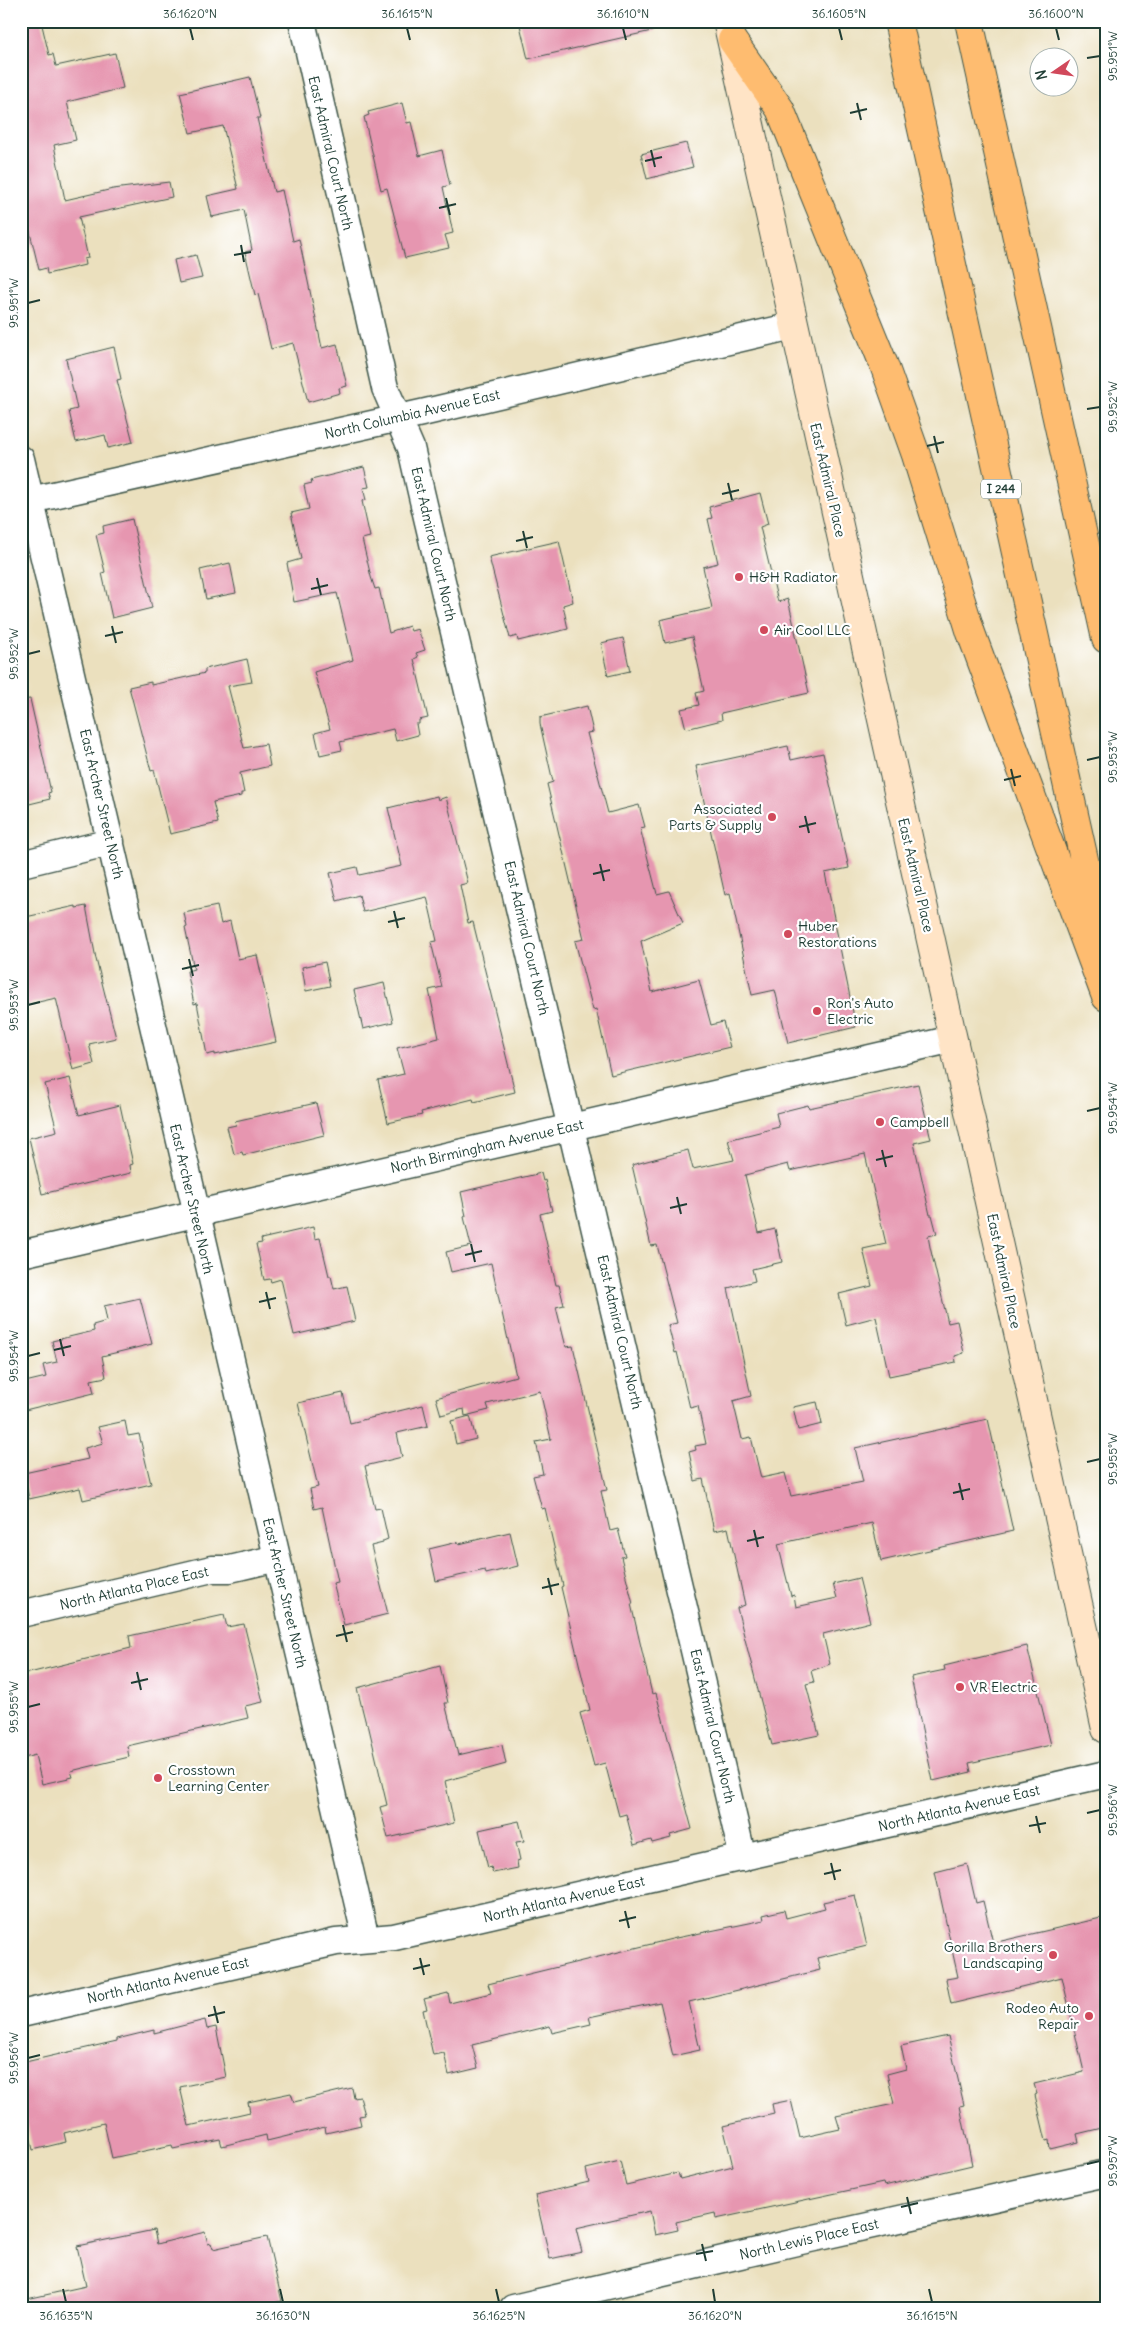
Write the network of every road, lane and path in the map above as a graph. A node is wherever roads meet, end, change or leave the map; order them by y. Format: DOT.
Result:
graph roads {
  1 [pos="302,21"];
  2 [pos="898,21"];
  3 [pos="968,21"];
  4 [pos="729,31"];
  5 [pos="793,326"];
  6 [pos="398,418"];
  7 [pos="22,467"];
  8 [pos="31,500"];
  9 [pos="1106,639"];
  10 [pos="111,842"];
  11 [pos="21,864"];
  12 [pos="1106,956"];
  13 [pos="1106,997"];
  14 [pos="953,1040"];
  15 [pos="572,1127"];
  16 [pos="195,1213"];
  17 [pos="21,1254"];
  18 [pos="277,1558"];
  19 [pos="21,1614"];
  20 [pos="1106,1729"];
  21 [pos="1106,1774"];
  22 [pos="743,1858"];
  23 [pos="366,1939"];
  24 [pos="21,2014"];
  25 [pos="1106,2174"];
  26 [pos="513,2308"];
  1 -- 6 [label="street, East Admiral Court North"];
  2 -- 12 [label="highway, I 244"];
  3 -- 9 [label="highway"];
  4 -- 5 [label="main road, East Admiral Place"];
  4 -- 13 [label="highway"];
  5 -- 6 [label="street, North Columbia Avenue East"];
  5 -- 14 [label="main road, East Admiral Place"];
  6 -- 8 [label="street, North Columbia Avenue East"];
  6 -- 15 [label="street, East Admiral Court North"];
  7 -- 8 [label="street, East Archer Street North"];
  8 -- 10 [label="street, East Archer Street North"];
  10 -- 11 [label="street"];
  10 -- 16 [label="street, East Archer Street North"];
  14 -- 15 [label="street, North Birmingham Avenue East"];
  14 -- 20 [label="main road, East Admiral Place"];
  15 -- 16 [label="street, North Birmingham Avenue East"];
  15 -- 22 [label="street, East Admiral Court North"];
  16 -- 17 [label="street, North Birmingham Avenue East"];
  16 -- 18 [label="street, East Archer Street North"];
  18 -- 19 [label="street, North Atlanta Place East"];
  18 -- 23 [label="street, East Archer Street North"];
  21 -- 22 [label="street, North Atlanta Avenue East"];
  22 -- 23 [label="street, North Atlanta Avenue East"];
  23 -- 24 [label="street, North Atlanta Avenue East"];
  25 -- 26 [label="street, North Lewis Place East"];
}
